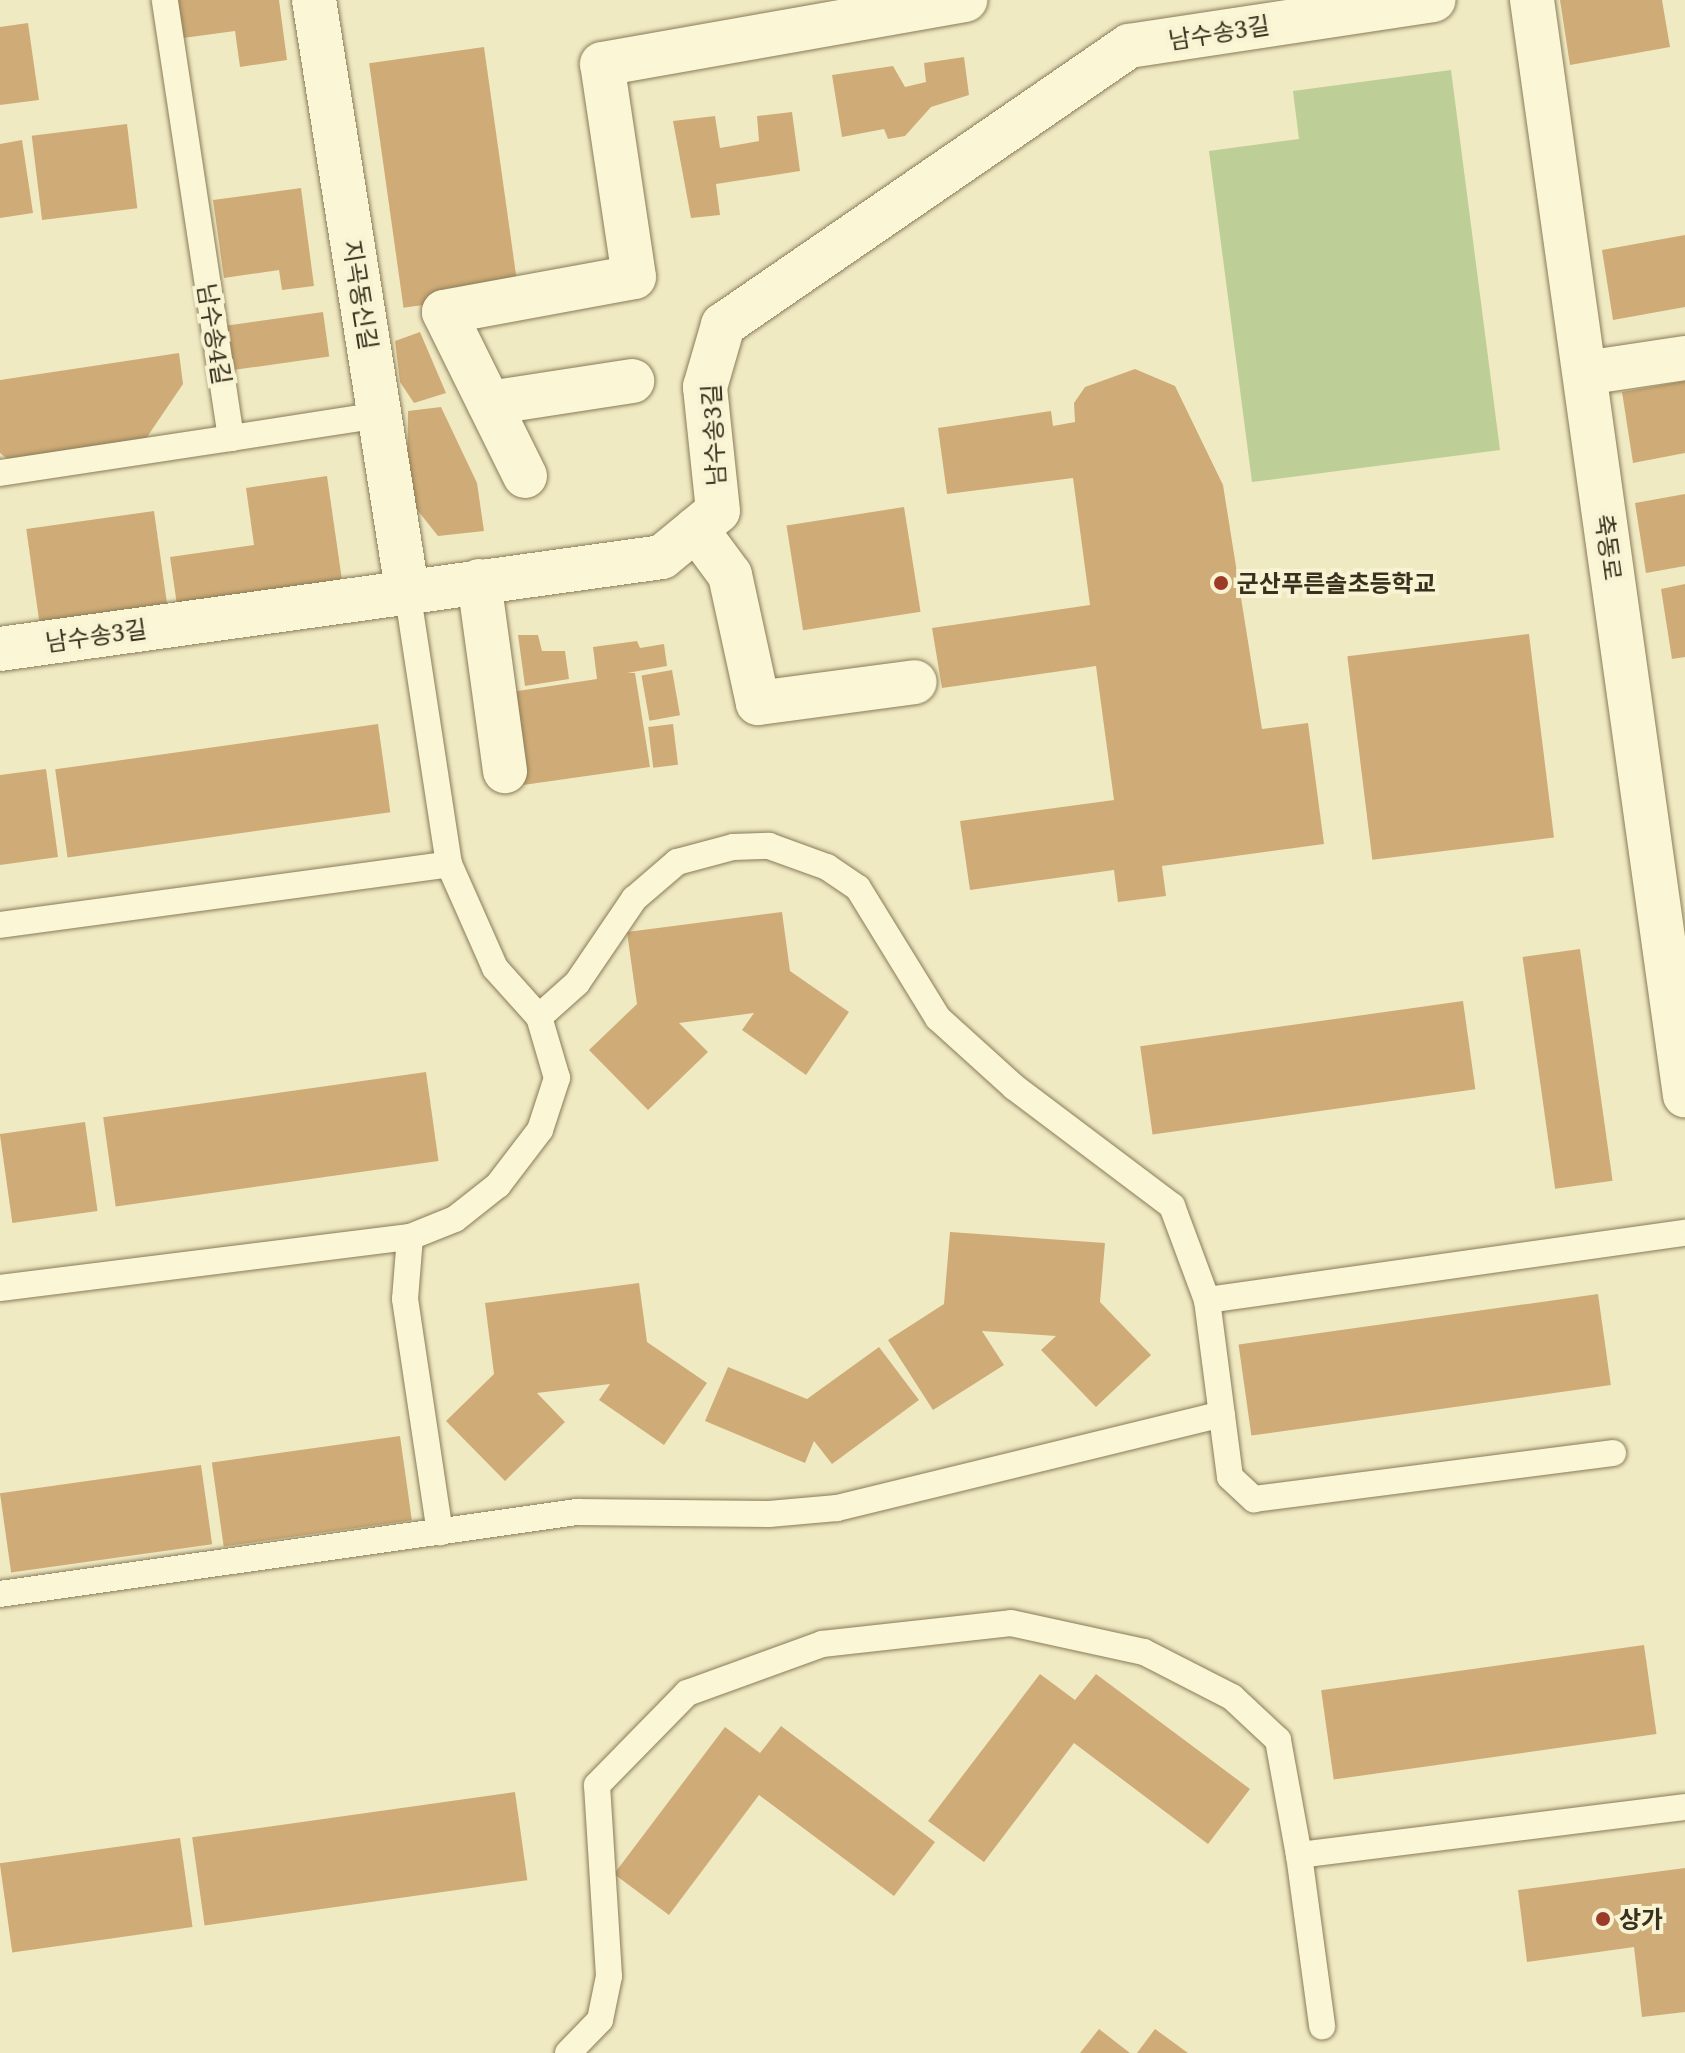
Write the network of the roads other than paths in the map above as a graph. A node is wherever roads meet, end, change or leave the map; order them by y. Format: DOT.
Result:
graph roads {
  1 [pos="165,0"];
  2 [pos="314,0"];
  3 [pos="965,0"];
  4 [pos="1434,0"];
  5 [pos="1532,0"];
  6 [pos="1685,358"];
  7 [pos="1585,373"];
  8 [pos="632,381"];
  9 [pos="489,403"];
  10 [pos="380,415"];
  11 [pos="231,438"];
  12 [pos="0,473"];
  13 [pos="525,476"];
  14 [pos="696,529"];
  15 [pos="479,581"];
  16 [pos="407,590"];
  17 [pos="0,649"];
  18 [pos="915,682"];
  19 [pos="505,771"];
  20 [pos="449,864"];
  21 [pos="0,925"];
  22 [pos="539,1017"];
  23 [pos="1685,1095"];
  24 [pos="1685,1233"];
  25 [pos="410,1237"];
  26 [pos="0,1288"];
  27 [pos="1207,1300"];
  28 [pos="1222,1414"];
  29 [pos="1613,1453"];
  30 [pos="440,1532"];
  31 [pos="0,1594"];
  32 [pos="1685,1807"];
  33 [pos="1299,1855"];
  34 [pos="1322,2026"];
  35 [pos="568,2053"];
  1 -- 11 [label="lane, 남수송4길"];
  2 -- 10 [label="street, 지곡동신길"];
  3 -- 9 [label="street"];
  4 -- 14 [label="street, 남수송3길"];
  5 -- 7 [label="street, 축동로"];
  6 -- 7 [label="street"];
  7 -- 23 [label="street, 축동로"];
  8 -- 9 [label="street"];
  9 -- 13 [label="street"];
  10 -- 11 [label="lane"];
  10 -- 16 [label="street, 지곡동신길"];
  11 -- 12 [label="lane"];
  14 -- 15 [label="street, 남수송3길"];
  14 -- 18 [label="street"];
  15 -- 16 [label="street, 남수송3길"];
  15 -- 19 [label="street"];
  16 -- 17 [label="street, 남수송3길"];
  16 -- 20 [label="lane"];
  20 -- 21 [label="lane"];
  20 -- 22 [label="lane"];
  22 -- 25 [label="lane"];
  22 -- 27 [label="lane"];
  24 -- 27 [label="lane"];
  25 -- 26 [label="lane"];
  25 -- 30 [label="lane"];
  27 -- 28 [label="lane"];
  28 -- 29 [label="lane"];
  28 -- 30 [label="lane"];
  30 -- 31 [label="lane"];
  32 -- 33 [label="lane"];
  33 -- 34 [label="lane"];
  33 -- 35 [label="lane"];
}
